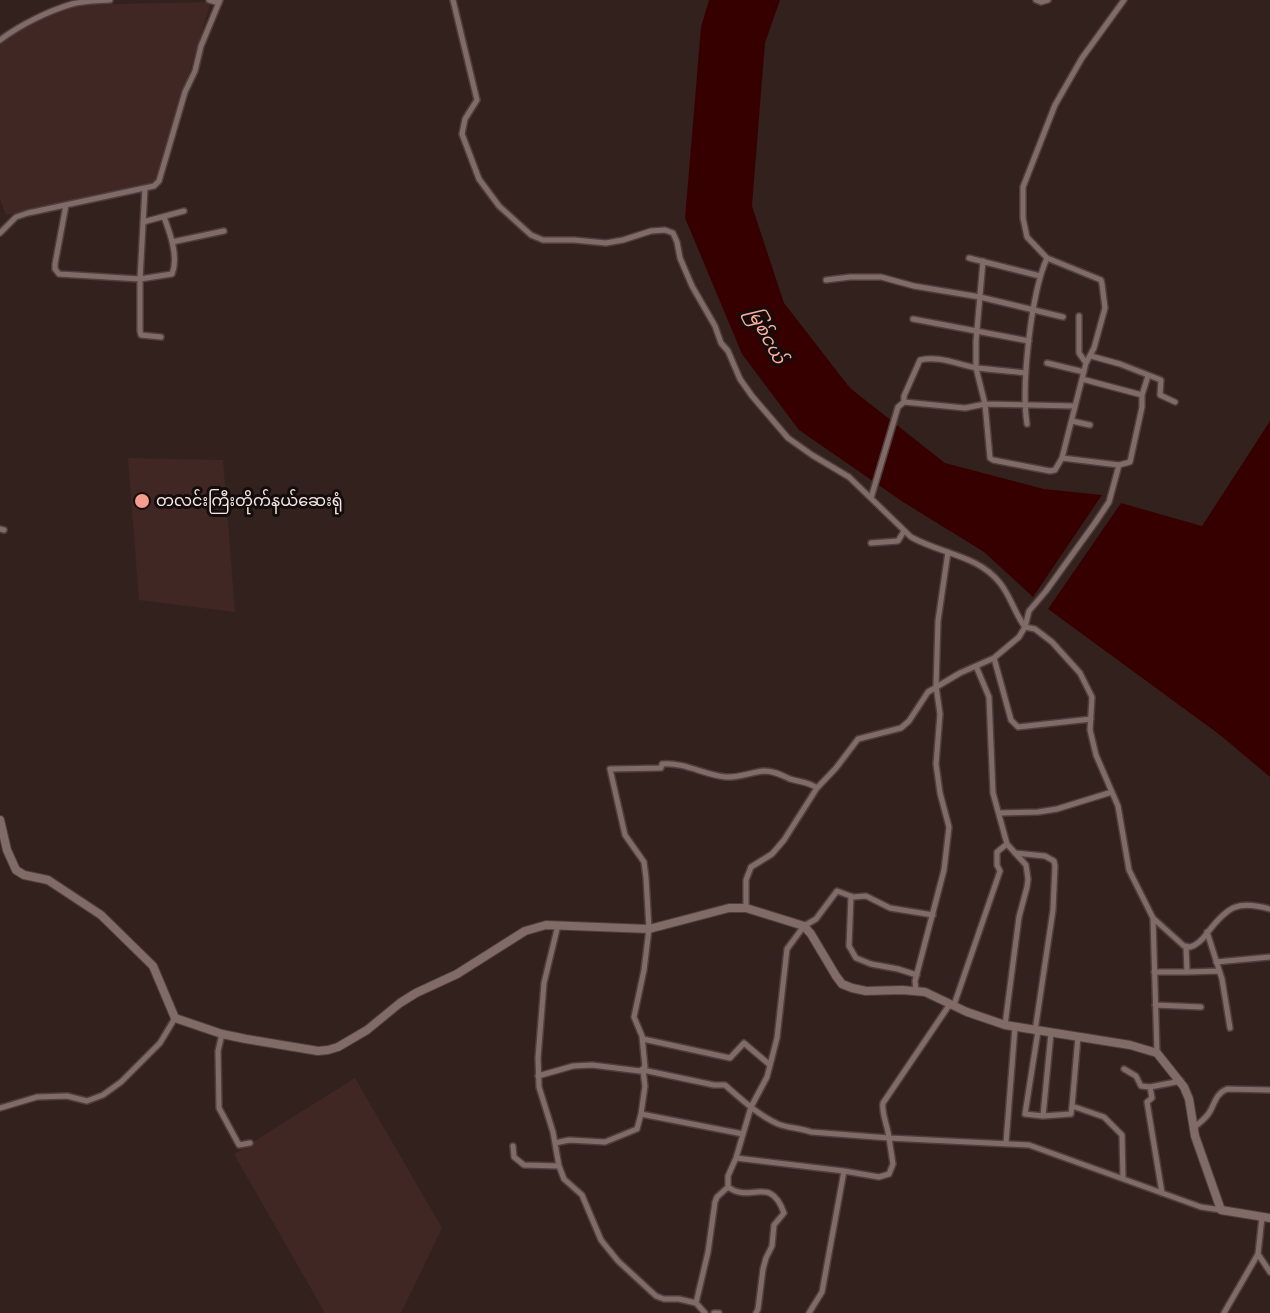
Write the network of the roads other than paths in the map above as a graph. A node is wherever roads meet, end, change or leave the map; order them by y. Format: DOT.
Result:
graph roads {
  1 [pos="55,0"];
  2 [pos="110,0"];
  3 [pos="209,0"];
  4 [pos="453,0"];
  5 [pos="1036,0"];
  6 [pos="1048,0"];
  7 [pos="1124,0"];
  8 [pos="220,1"];
  9 [pos="58,9"];
  10 [pos="0,40"];
  11 [pos="145,188"];
  12 [pos="66,205"];
  13 [pos="184,211"];
  14 [pos="164,217"];
  15 [pos="143,222"];
  16 [pos="224,231"];
  17 [pos="0,233"];
  18 [pos="172,242"];
  19 [pos="969,258"];
  20 [pos="1047,258"];
  21 [pos="983,261"];
  22 [pos="1040,276"];
  23 [pos="140,279"];
  24 [pos="826,280"];
  25 [pos="980,297"];
  26 [pos="1034,310"];
  27 [pos="1079,316"];
  28 [pos="1063,317"];
  29 [pos="913,319"];
  30 [pos="977,332"];
  31 [pos="161,337"];
  32 [pos="1029,341"];
  33 [pos="1091,356"];
  34 [pos="1047,363"];
  35 [pos="1086,363"];
  36 [pos="976,368"];
  37 [pos="1026,373"];
  38 [pos="1148,375"];
  39 [pos="1083,376"];
  40 [pos="1142,395"];
  41 [pos="904,402"];
  42 [pos="1175,402"];
  43 [pos="985,404"];
  44 [pos="1024,405"];
  45 [pos="1075,406"];
  46 [pos="1072,421"];
  47 [pos="1027,424"];
  48 [pos="1090,425"];
  49 [pos="1062,458"];
  50 [pos="1119,465"];
  51 [pos="871,498"];
  52 [pos="904,531"];
  53 [pos="871,543"];
  54 [pos="948,552"];
  55 [pos="1025,627"];
  56 [pos="994,658"];
  57 [pos="976,666"];
  58 [pos="936,686"];
  59 [pos="1091,720"];
  60 [pos="817,788"];
  61 [pos="1112,792"];
  62 [pos="999,813"];
  63 [pos="0,820"];
  64 [pos="1007,843"];
  65 [pos="1015,853"];
  66 [pos="851,896"];
  67 [pos="746,908"];
  68 [pos="1270,909"];
  69 [pos="933,915"];
  70 [pos="1153,918"];
  71 [pos="558,925"];
  72 [pos="804,926"];
  73 [pos="649,929"];
  74 [pos="1207,932"];
  75 [pos="1186,946"];
  76 [pos="1270,957"];
  77 [pos="1216,962"];
  78 [pos="1219,971"];
  79 [pos="1154,972"];
  80 [pos="1187,972"];
  81 [pos="917,975"];
  82 [pos="916,991"];
  83 [pos="952,1004"];
  84 [pos="1155,1005"];
  85 [pos="1201,1006"];
  86 [pos="175,1018"];
  87 [pos="1005,1025"];
  88 [pos="1015,1027"];
  89 [pos="1230,1028"];
  90 [pos="1037,1031"];
  91 [pos="1051,1033"];
  92 [pos="222,1034"];
  93 [pos="1078,1037"];
  94 [pos="643,1039"];
  95 [pos="1157,1053"];
  96 [pos="770,1065"];
  97 [pos="1124,1069"];
  98 [pos="644,1070"];
  99 [pos="538,1076"];
  100 [pos="1181,1081"];
  101 [pos="1150,1087"];
  102 [pos="1270,1090"];
  103 [pos="1072,1106"];
  104 [pos="751,1107"];
  105 [pos="0,1108"];
  106 [pos="641,1114"];
  107 [pos="1043,1116"];
  108 [pos="1194,1128"];
  109 [pos="743,1134"];
  110 [pos="889,1138"];
  111 [pos="250,1143"];
  112 [pos="555,1143"];
  113 [pos="1006,1143"];
  114 [pos="513,1146"];
  115 [pos="736,1158"];
  116 [pos="559,1166"];
  117 [pos="844,1171"];
  118 [pos="1123,1179"];
  119 [pos="728,1187"];
  120 [pos="1162,1193"];
  121 [pos="1221,1210"];
  122 [pos="1266,1217"];
  123 [pos="1258,1254"];
  124 [pos="1270,1272"];
  125 [pos="696,1303"];
  126 [pos="705,1313"];
  127 [pos="756,1313"];
  128 [pos="809,1313"];
  129 [pos="1224,1313"];
  1 -- 9 [label="street"];
  2 -- 9 [label="street"];
  3 -- 8 [label="street"];
  4 -- 51 [label="street"];
  5 -- 6 [label="street"];
  7 -- 20 [label="street"];
  8 -- 11 [label="street"];
  9 -- 10 [label="street"];
  11 -- 12 [label="street"];
  11 -- 15 [label="street"];
  12 -- 17 [label="street"];
  12 -- 23 [label="street"];
  13 -- 14 [label="street"];
  14 -- 15 [label="street"];
  14 -- 18 [label="street"];
  15 -- 23 [label="street"];
  16 -- 18 [label="street"];
  18 -- 23 [label="street"];
  19 -- 21 [label="street"];
  20 -- 22 [label="street"];
  20 -- 33 [label="street"];
  21 -- 22 [label="street"];
  21 -- 25 [label="street"];
  22 -- 26 [label="street"];
  23 -- 31 [label="street"];
  24 -- 25 [label="street"];
  25 -- 26 [label="street"];
  25 -- 30 [label="street"];
  26 -- 28 [label="street"];
  26 -- 32 [label="street"];
  27 -- 35 [label="street"];
  29 -- 30 [label="street"];
  30 -- 32 [label="street"];
  30 -- 36 [label="street"];
  32 -- 37 [label="street"];
  33 -- 35 [label="street"];
  33 -- 38 [label="street"];
  34 -- 39 [label="street"];
  35 -- 39 [label="street"];
  36 -- 37 [label="street"];
  36 -- 41 [label="street"];
  36 -- 43 [label="street"];
  37 -- 44 [label="street"];
  38 -- 40 [label="street"];
  38 -- 42 [label="street"];
  39 -- 40 [label="street"];
  39 -- 45 [label="street"];
  40 -- 50 [label="street"];
  41 -- 43 [label="street"];
  41 -- 51 [label="street"];
  43 -- 44 [label="street"];
  43 -- 49 [label="street"];
  44 -- 45 [label="street"];
  44 -- 47 [label="street"];
  45 -- 46 [label="street"];
  46 -- 48 [label="street"];
  46 -- 49 [label="street"];
  49 -- 50 [label="street"];
  50 -- 55 [label="street"];
  51 -- 52 [label="street"];
  52 -- 53 [label="street"];
  52 -- 54 [label="street"];
  54 -- 55 [label="street"];
  54 -- 58 [label="street"];
  55 -- 56 [label="street"];
  55 -- 59 [label="street"];
  56 -- 57 [label="street"];
  56 -- 59 [label="street"];
  57 -- 58 [label="street"];
  57 -- 62 [label="street"];
  58 -- 60 [label="street"];
  58 -- 69 [label="street"];
  59 -- 61 [label="street"];
  60 -- 67 [label="street"];
  60 -- 73 [label="street"];
  61 -- 62 [label="street"];
  61 -- 70 [label="street"];
  62 -- 64 [label="street"];
  63 -- 86 [label="street"];
  64 -- 65 [label="street"];
  64 -- 83 [label="street"];
  65 -- 87 [label="street"];
  65 -- 90 [label="street"];
  66 -- 69 [label="street"];
  66 -- 72 [label="street"];
  66 -- 81 [label="street"];
  67 -- 72 [label="street"];
  67 -- 73 [label="street"];
  68 -- 74 [label="street"];
  69 -- 81 [label="street"];
  70 -- 75 [label="street"];
  70 -- 79 [label="street"];
  71 -- 73 [label="street"];
  71 -- 92 [label="street"];
  71 -- 99 [label="street"];
  72 -- 82 [label="street"];
  72 -- 96 [label="street"];
  73 -- 94 [label="street"];
  74 -- 75 [label="street"];
  74 -- 77 [label="street"];
  75 -- 80 [label="street"];
  76 -- 77 [label="street"];
  77 -- 78 [label="street"];
  78 -- 80 [label="street"];
  78 -- 89 [label="street"];
  79 -- 80 [label="street"];
  79 -- 84 [label="street"];
  81 -- 82 [label="street"];
  82 -- 83 [label="street"];
  83 -- 87 [label="street"];
  83 -- 110 [label="street"];
  84 -- 85 [label="street"];
  84 -- 95 [label="street"];
  86 -- 92 [label="street"];
  86 -- 105 [label="street"];
  87 -- 88 [label="street"];
  88 -- 90 [label="street"];
  88 -- 113 [label="street"];
  90 -- 91 [label="street"];
  90 -- 107 [label="street"];
  91 -- 93 [label="street"];
  91 -- 107 [label="street"];
  92 -- 111 [label="street"];
  93 -- 95 [label="street"];
  93 -- 103 [label="street"];
  94 -- 96 [label="street"];
  94 -- 98 [label="street"];
  95 -- 100 [label="street"];
  96 -- 104 [label="street"];
  97 -- 101 [label="street"];
  98 -- 99 [label="street"];
  98 -- 104 [label="street"];
  98 -- 106 [label="street"];
  99 -- 112 [label="street"];
  100 -- 101 [label="street"];
  100 -- 108 [label="street"];
  101 -- 120 [label="street"];
  102 -- 108 [label="street"];
  103 -- 107 [label="street"];
  103 -- 118 [label="street"];
  104 -- 109 [label="street"];
  104 -- 110 [label="street"];
  106 -- 109 [label="street"];
  106 -- 112 [label="street"];
  108 -- 121 [label="street"];
  109 -- 115 [label="street"];
  110 -- 113 [label="street"];
  110 -- 117 [label="street"];
  112 -- 116 [label="street"];
  113 -- 118 [label="street"];
  114 -- 116 [label="street"];
  115 -- 117 [label="street"];
  115 -- 119 [label="street"];
  116 -- 125 [label="street"];
  117 -- 128 [label="street"];
  118 -- 120 [label="street"];
  119 -- 125 [label="street"];
  119 -- 127 [label="street"];
  120 -- 121 [label="street"];
  121 -- 122 [label="street"];
  122 -- 123 [label="street"];
  123 -- 124 [label="street"];
  123 -- 129 [label="street"];
  125 -- 126 [label="street"];
}
